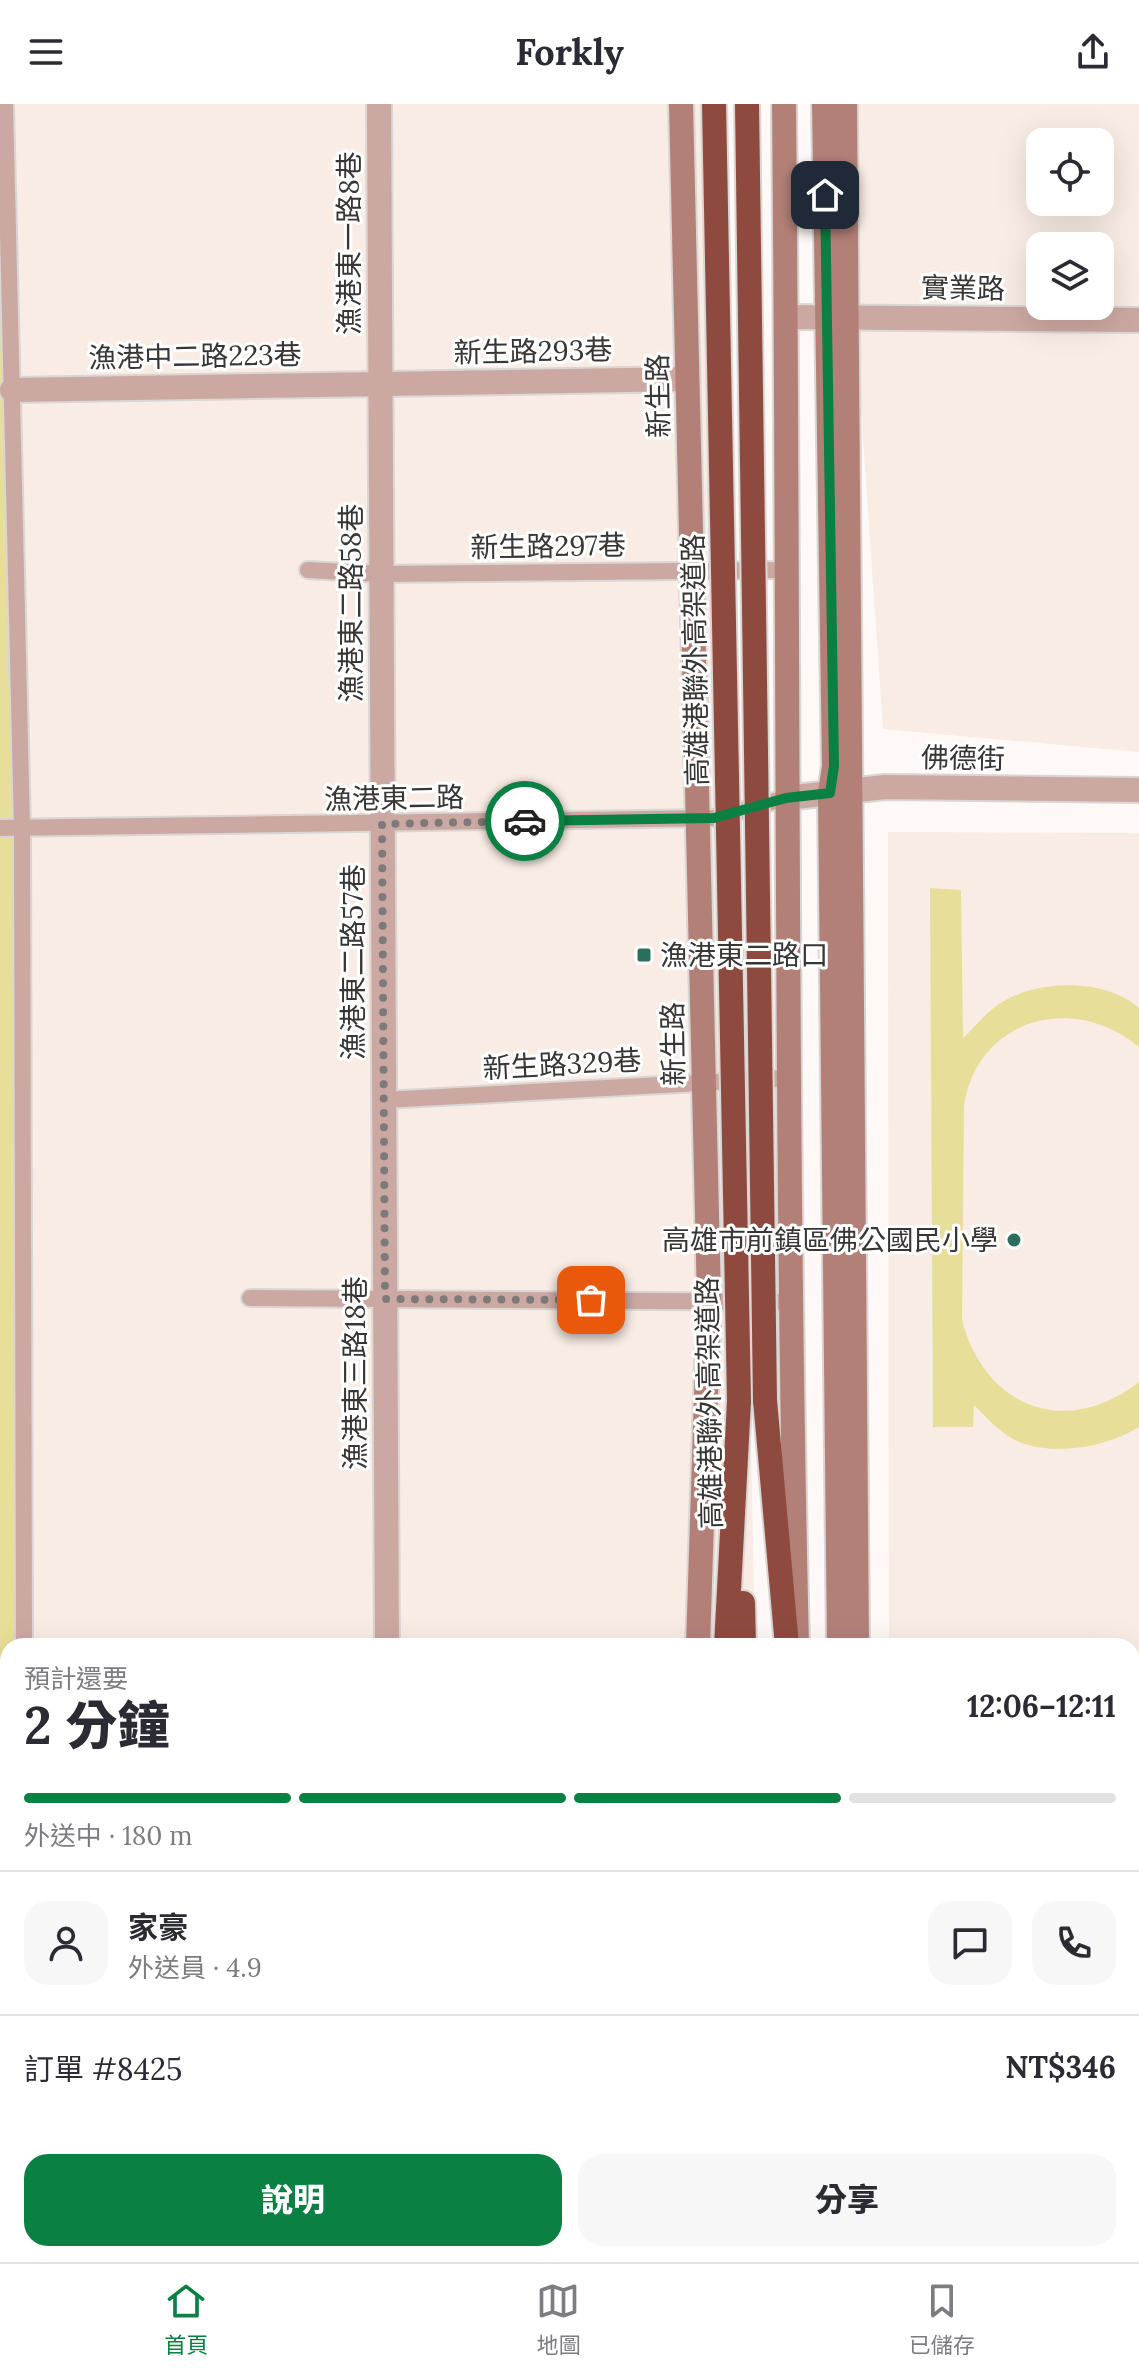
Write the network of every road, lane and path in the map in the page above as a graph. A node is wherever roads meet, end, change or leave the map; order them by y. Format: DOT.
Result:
graph roads {
  1 [pos="5,104"];
  2 [pos="379,104"];
  3 [pos="681,104"];
  4 [pos="714,104"];
  5 [pos="747,104"];
  6 [pos="784,104"];
  7 [pos="824,104"];
  8 [pos="845,104"];
  9 [pos="838,316"];
  10 [pos="786,317"];
  11 [pos="1139,320"];
  12 [pos="687,379"];
  13 [pos="380,382"];
  14 [pos="12,390"];
  15 [pos="308,570"];
  16 [pos="790,570"];
  17 [pos="692,571"];
  18 [pos="381,574"];
  19 [pos="1139,790"];
  20 [pos="841,792"];
  21 [pos="786,798"];
  22 [pos="698,818"];
  23 [pos="382,824"];
  24 [pos="0,828"];
  25 [pos="22,829"];
  26 [pos="791,1078"];
  27 [pos="704,1083"];
  28 [pos="384,1100"];
  29 [pos="250,1298"];
  30 [pos="385,1299"];
  31 [pos="709,1301"];
  32 [pos="789,1302"];
  33 [pos="765,1400"];
  34 [pos="739,1401"];
  35 [pos="24,1638"];
  36 [pos="387,1638"];
  37 [pos="698,1638"];
  38 [pos="726,1638"];
  39 [pos="744,1638"];
  40 [pos="769,1638"];
  41 [pos="786,1638"];
  42 [pos="797,1638"];
  43 [pos="839,1638"];
  44 [pos="857,1638"];
  1 -- 14 [label="lane"];
  2 -- 13 [label="street, 漁港東一路8巷"];
  3 -- 12 [label="street, 新生路"];
  4 -- 34 [label="highway, 高雄港聯外高架道路, bridge"];
  5 -- 33 [label="highway, 高雄港聯外高架道路, bridge"];
  6 -- 10 [label="street"];
  7 -- 9 [label="street"];
  8 -- 9 [label="street"];
  9 -- 10 [label="street, 實業路"];
  9 -- 11 [label="street, 實業路"];
  9 -- 20 [label="street"];
  10 -- 16 [label="street"];
  12 -- 13 [label="street, 新生路293巷"];
  12 -- 17 [label="street, 新生路"];
  13 -- 14 [label="street, 漁港中二路223巷"];
  13 -- 18 [label="street, 漁港東二路58巷"];
  14 -- 25 [label="lane"];
  15 -- 18 [label="lane, 新生路297巷"];
  16 -- 17 [label="lane, 新生路297巷"];
  16 -- 21 [label="street"];
  17 -- 18 [label="lane, 新生路297巷"];
  17 -- 22 [label="street, 新生路"];
  18 -- 23 [label="street, 漁港東二路58巷"];
  19 -- 20 [label="street, 佛德街"];
  20 -- 21 [label="street, 佛德街"];
  20 -- 43 [label="street"];
  20 -- 44 [label="street"];
  21 -- 22 [label="lane, 漁港東二路"];
  21 -- 26 [label="street"];
  22 -- 23 [label="lane, 漁港東二路"];
  22 -- 27 [label="street, 新生路"];
  23 -- 25 [label="lane, 漁港東二路"];
  23 -- 28 [label="street, 漁港東二路57巷"];
  24 -- 25 [label="lane, 漁港東二路"];
  25 -- 35 [label="lane"];
  26 -- 27 [label="lane, 新生路329巷"];
  26 -- 32 [label="street"];
  27 -- 28 [label="lane, 新生路329巷"];
  27 -- 31 [label="street, 新生路"];
  28 -- 30 [label="street, 漁港東三路18巷"];
  29 -- 30 [label="lane"];
  30 -- 31 [label="lane"];
  30 -- 36 [label="street, 漁港東三路18巷"];
  31 -- 32 [label="lane"];
  31 -- 37 [label="street, 新生路"];
  32 -- 42 [label="street"];
  33 -- 40 [label="highway, 高雄港聯外高架道路"];
  33 -- 41 [label="highway"];
  34 -- 38 [label="highway"];
  34 -- 39 [label="highway, 高雄港聯外高架道路"];
}
